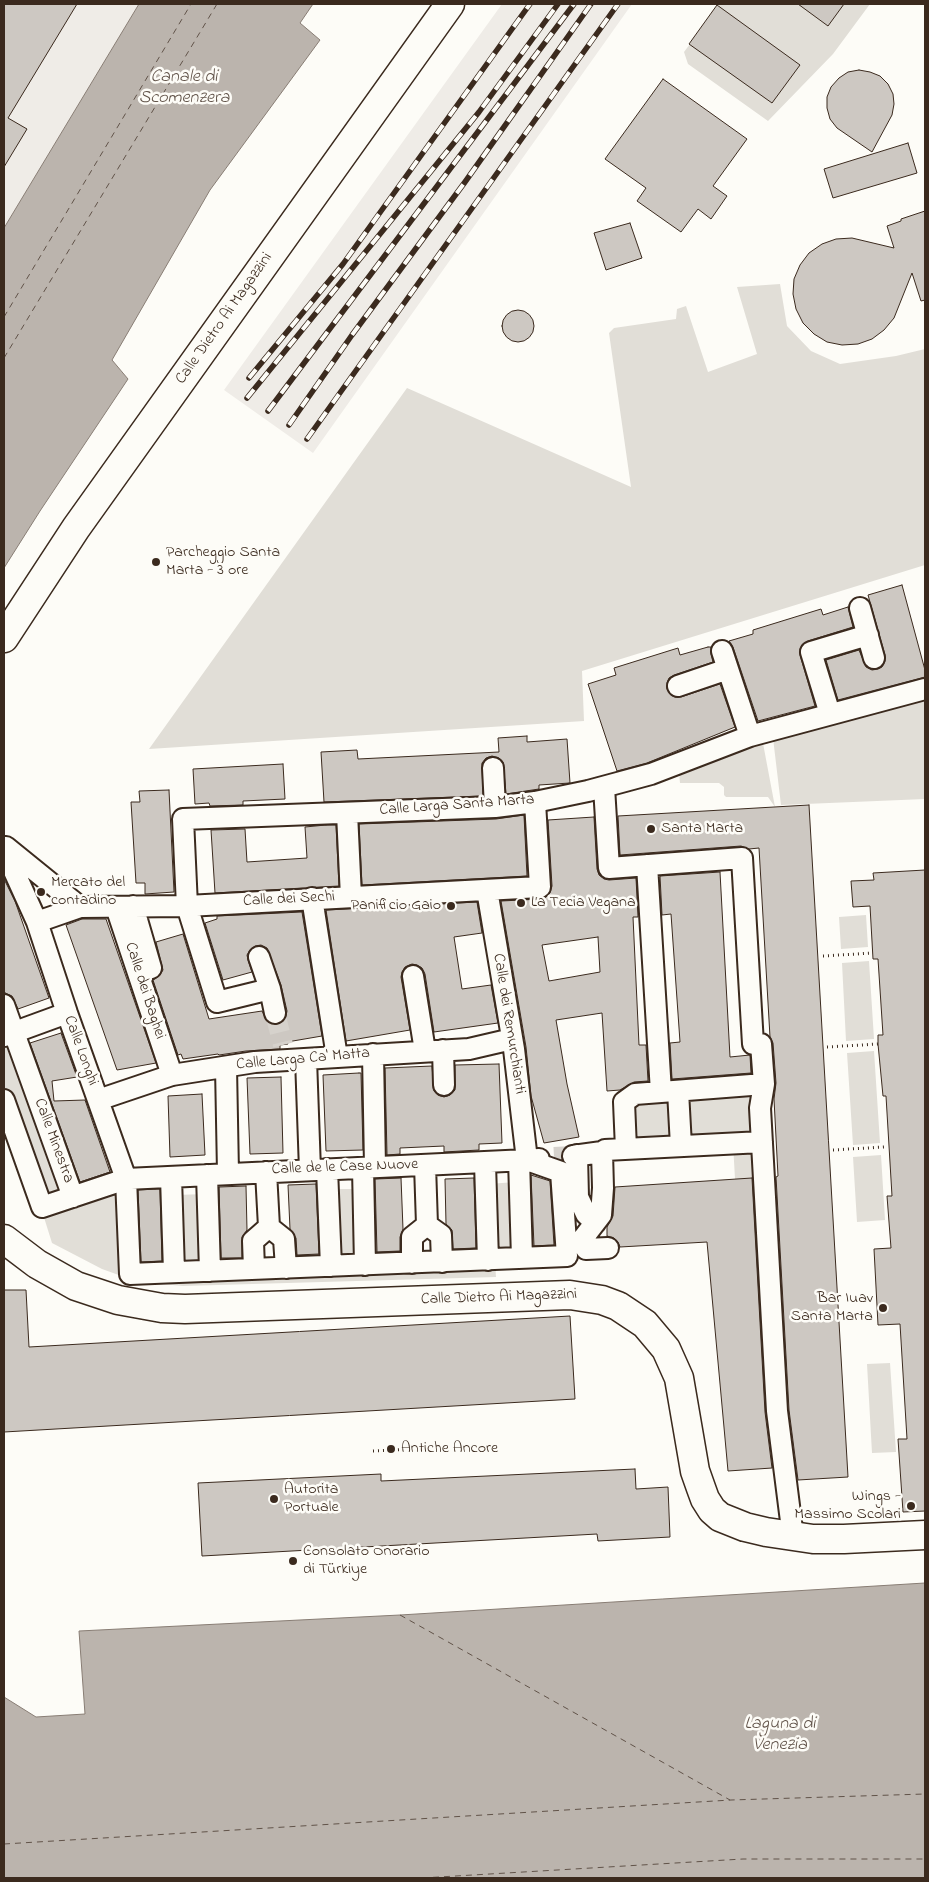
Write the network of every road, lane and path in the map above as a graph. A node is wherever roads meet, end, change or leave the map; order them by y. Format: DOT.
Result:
graph roads {
  1 [pos="450,4"];
  2 [pos="860,608"];
  3 [pos="868,635"];
  4 [pos="4,638"];
  5 [pos="874,658"];
  6 [pos="678,686"];
  7 [pos="925,690"];
  8 [pos="830,714"];
  9 [pos="756,738"];
  10 [pos="493,768"];
  11 [pos="604,787"];
  12 [pos="535,802"];
  13 [pos="495,807"];
  14 [pos="347,813"];
  15 [pos="4,847"];
  16 [pos="647,865"];
  17 [pos="487,890"];
  18 [pos="351,896"];
  19 [pos="312,898"];
  20 [pos="125,906"];
  21 [pos="187,906"];
  22 [pos="80,907"];
  23 [pos="37,922"];
  24 [pos="872,953"];
  25 [pos="823,956"];
  26 [pos="259,957"];
  27 [pos="413,976"];
  28 [pos="270,989"];
  29 [pos="4,1005"];
  30 [pos="66,1013"];
  31 [pos="276,1013"];
  32 [pos="8,1034"];
  33 [pos="512,1038"];
  34 [pos="878,1044"];
  35 [pos="827,1047"];
  36 [pos="434,1051"];
  37 [pos="373,1054"];
  38 [pos="337,1057"];
  39 [pos="306,1059"];
  40 [pos="226,1067"];
  41 [pos="172,1075"];
  42 [pos="764,1084"];
  43 [pos="444,1085"];
  44 [pos="669,1092"];
  45 [pos="4,1100"];
  46 [pos="98,1100"];
  47 [pos="762,1142"];
  48 [pos="681,1146"];
  49 [pos="884,1146"];
  50 [pos="626,1149"];
  51 [pos="833,1150"];
  52 [pos="602,1152"];
  53 [pos="523,1160"];
  54 [pos="566,1160"];
  55 [pos="485,1163"];
  56 [pos="425,1165"];
  57 [pos="369,1167"];
  58 [pos="318,1170"];
  59 [pos="266,1172"];
  60 [pos="228,1173"];
  61 [pos="207,1175"];
  62 [pos="171,1177"];
  63 [pos="126,1179"];
  64 [pos="73,1198"];
  65 [pos="595,1222"];
  66 [pos="427,1225"];
  67 [pos="269,1227"];
  68 [pos="4,1239"];
  69 [pos="608,1248"];
  70 [pos="586,1249"];
  71 [pos="522,1258"];
  72 [pos="488,1260"];
  73 [pos="442,1262"];
  74 [pos="412,1263"];
  75 [pos="365,1265"];
  76 [pos="331,1266"];
  77 [pos="574,1266"];
  78 [pos="286,1268"];
  79 [pos="254,1269"];
  80 [pos="210,1271"];
  81 [pos="174,1272"];
  82 [pos="411,1449"];
  83 [pos="373,1451"];
  84 [pos="925,1535"];
  85 [pos="793,1537"];
  1 -- 4 [label="street, Calle Dietro Ai Magazzini"];
  2 -- 3 [label="street"];
  3 -- 5 [label="street"];
  3 -- 8 [label="street"];
  6 -- 9 [label="street"];
  7 -- 8 [label="street, Calle Larga Santa Marta"];
  8 -- 9 [label="street, Calle Larga Santa Marta"];
  9 -- 11 [label="street, Calle Larga Santa Marta"];
  10 -- 13 [label="street"];
  11 -- 12 [label="street, Calle Larga Santa Marta"];
  11 -- 16 [label="street"];
  12 -- 13 [label="street, Calle Larga Santa Marta"];
  12 -- 17 [label="street, Calle dei Sechi"];
  13 -- 14 [label="street, Calle Larga Santa Marta"];
  14 -- 18 [label="street"];
  14 -- 21 [label="street, Calle Larga Santa Marta"];
  15 -- 22 [label="street"];
  15 -- 23 [label="street"];
  16 -- 42 [label="street"];
  16 -- 44 [label="street"];
  17 -- 18 [label="street, Calle dei Sechi"];
  17 -- 33 [label="street, Calle dei Remurchianti"];
  18 -- 19 [label="street, Calle dei Sechi"];
  19 -- 21 [label="street, Calle dei Sechi"];
  19 -- 38 [label="street"];
  20 -- 21 [label="street, Calle dei Sechi"];
  20 -- 22 [label="street, Calle dei Sechi"];
  20 -- 41 [label="street, Calle dei Baghei"];
  21 -- 28 [label="street"];
  22 -- 23 [label="street, Calle dei Sechi"];
  23 -- 30 [label="street, Calle Longhi"];
  24 -- 25 [label="path"];
  26 -- 28 [label="street"];
  27 -- 36 [label="street"];
  28 -- 31 [label="street"];
  29 -- 32 [label="street, Calle Minestra"];
  30 -- 32 [label="street"];
  30 -- 46 [label="street, Calle Longhi"];
  32 -- 64 [label="street, Calle Minestra"];
  33 -- 36 [label="street, Calle Larga Ca' Matta"];
  33 -- 53 [label="street, Calle dei Remurchianti"];
  34 -- 35 [label="path"];
  36 -- 37 [label="street, Calle Larga Ca' Matta"];
  36 -- 43 [label="street"];
  37 -- 38 [label="street, Calle Larga Ca' Matta"];
  37 -- 57 [label="street"];
  38 -- 39 [label="street, Calle Larga Ca' Matta"];
  39 -- 40 [label="street, Calle Larga Ca' Matta"];
  39 -- 58 [label="street"];
  40 -- 41 [label="street, Calle Larga Ca' Matta"];
  40 -- 60 [label="street"];
  41 -- 46 [label="street, Calle Larga Ca' Matta"];
  42 -- 44 [label="street"];
  42 -- 47 [label="street"];
  44 -- 48 [label="street"];
  44 -- 50 [label="street"];
  45 -- 64 [label="street, Calle Minestra"];
  46 -- 63 [label="street, Calle Longhi"];
  47 -- 48 [label="street"];
  47 -- 85 [label="street"];
  48 -- 50 [label="street"];
  49 -- 51 [label="path"];
  50 -- 52 [label="street"];
  52 -- 54 [label="street"];
  52 -- 65 [label="street"];
  53 -- 54 [label="street, Calle de le Case Nuove"];
  53 -- 55 [label="street, Calle de le Case Nuove"];
  53 -- 71 [label="street, Calle dei Remurchianti"];
  54 -- 65 [label="street"];
  54 -- 71 [label="street"];
  55 -- 56 [label="street, Calle de le Case Nuove"];
  55 -- 72 [label="street"];
  56 -- 57 [label="street, Calle de le Case Nuove"];
  56 -- 66 [label="street"];
  57 -- 58 [label="street, Calle de le Case Nuove"];
  57 -- 75 [label="street"];
  58 -- 59 [label="street, Calle de le Case Nuove"];
  58 -- 76 [label="street"];
  59 -- 60 [label="street, Calle de le Case Nuove"];
  59 -- 67 [label="street"];
  60 -- 61 [label="street, Calle de le Case Nuove"];
  61 -- 62 [label="street, Calle de le Case Nuove"];
  61 -- 80 [label="street"];
  62 -- 63 [label="street, Calle de le Case Nuove"];
  62 -- 81 [label="street"];
  63 -- 64 [label="street, Calle de le Case Nuove"];
  63 -- 81 [label="street, Calle Longhi"];
  65 -- 70 [label="street"];
  66 -- 73 [label="street"];
  66 -- 74 [label="street"];
  67 -- 78 [label="street"];
  67 -- 79 [label="street"];
  68 -- 85 [label="street, Calle Dietro Ai Magazzini"];
  69 -- 70 [label="street"];
  70 -- 77 [label="street"];
  71 -- 72 [label="street"];
  72 -- 73 [label="street"];
  73 -- 74 [label="street"];
  74 -- 75 [label="street"];
  75 -- 76 [label="street"];
  76 -- 78 [label="street"];
  78 -- 79 [label="street"];
  79 -- 80 [label="street"];
  80 -- 81 [label="street"];
  82 -- 83 [label="path"];
  84 -- 85 [label="street, Calle Dietro Ai Magazzini"];
}
